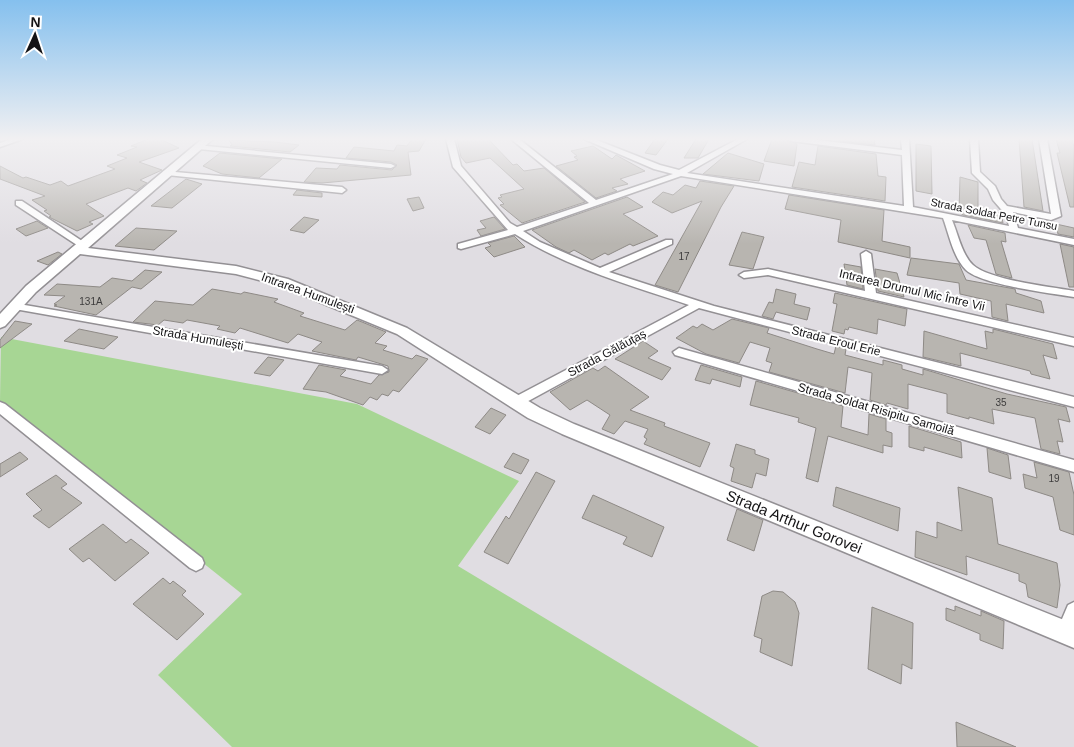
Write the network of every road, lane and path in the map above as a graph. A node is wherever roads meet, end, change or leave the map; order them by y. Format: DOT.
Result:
graph roads {
  1 [pos="166,174"];
  2 [pos="176,174"];
  3 [pos="462,174"];
  4 [pos="558,174"];
  5 [pos="678,174"];
  6 [pos="685,174"];
  7 [pos="907,174"];
  8 [pos="977,174"];
  9 [pos="1049,174"];
  10 [pos="342,190"];
  11 [pos="19,203"];
  12 [pos="596,204"];
  13 [pos="1005,208"];
  14 [pos="909,209"];
  15 [pos="946,215"];
  16 [pos="1014,229"];
  17 [pos="515,231"];
  18 [pos="669,242"];
  19 [pos="1074,242"];
  20 [pos="461,246"];
  21 [pos="80,247"];
  22 [pos="866,254"];
  23 [pos="600,272"];
  24 [pos="744,275"];
  25 [pos="1074,294"];
  26 [pos="871,295"];
  27 [pos="697,304"];
  28 [pos="14,306"];
  29 [pos="0,323"];
  30 [pos="1074,342"];
  31 [pos="679,352"];
  32 [pos="382,370"];
  33 [pos="516,402"];
  34 [pos="1074,402"];
  35 [pos="0,407"];
  36 [pos="1074,466"];
  37 [pos="196,563"];
  38 [pos="1074,611"];
  39 [pos="1069,634"];
  1 -- 21 [label="street"];
  2 -- 10 [label="street"];
  3 -- 17 [label="street, Strada Eroul Erie"];
  4 -- 12 [label="street"];
  5 -- 12 [label="street"];
  6 -- 14 [label="street, Strada Soldat Petre Tunsu"];
  7 -- 14 [label="street"];
  8 -- 13 [label="street"];
  9 -- 13 [label="street"];
  11 -- 21 [label="street"];
  12 -- 17 [label="street"];
  13 -- 16 [label="street"];
  14 -- 15 [label="street, Strada Soldat Petre Tunsu"];
  15 -- 16 [label="street, Strada Soldat Petre Tunsu"];
  15 -- 25 [label="street"];
  16 -- 19 [label="street, Strada Soldat Petre Tunsu"];
  17 -- 20 [label="street"];
  17 -- 23 [label="street, Strada Eroul Erie"];
  18 -- 23 [label="street"];
  21 -- 28 [label="street"];
  21 -- 33 [label="street, Intrarea Humulești"];
  22 -- 26 [label="street"];
  23 -- 27 [label="street, Strada Eroul Erie"];
  24 -- 26 [label="street, Intrarea Drumul Mic Între Vii"];
  26 -- 30 [label="street, Intrarea Drumul Mic Între Vii"];
  27 -- 33 [label="street, Strada Gălăuțaș"];
  27 -- 34 [label="street, Strada Eroul Erie"];
  28 -- 29 [label="street"];
  28 -- 32 [label="street, Strada Humulești"];
  31 -- 36 [label="street, Strada Soldat Risipitu Samoilă"];
  33 -- 39 [label="street, Strada Arthur Gorovei"];
  35 -- 37 [label="street"];
  38 -- 39 [label="street"];
}
